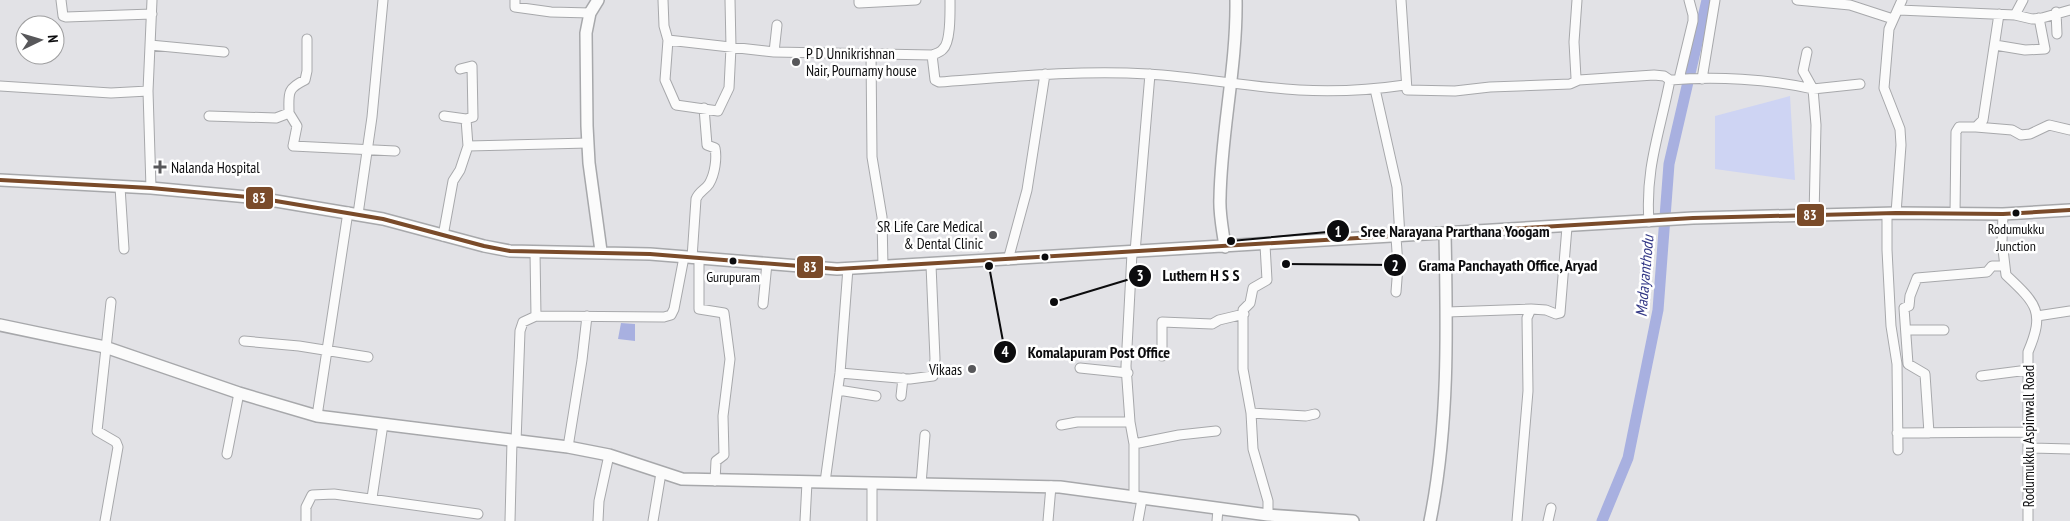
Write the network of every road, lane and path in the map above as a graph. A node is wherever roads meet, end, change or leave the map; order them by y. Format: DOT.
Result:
graph roads {
  1 [pos="61,0"];
  2 [pos="152,0"];
  3 [pos="383,0"];
  4 [pos="515,0"];
  5 [pos="598,0"];
  6 [pos="664,0"];
  7 [pos="730,0"];
  8 [pos="859,0"];
  9 [pos="916,0"];
  10 [pos="950,0"];
  11 [pos="1236,0"];
  12 [pos="1401,0"];
  13 [pos="1577,0"];
  14 [pos="1688,0"];
  15 [pos="1715,0"];
  16 [pos="1797,0"];
  17 [pos="1902,0"];
  18 [pos="2023,0"];
  19 [pos="1899,10"];
  20 [pos="2070,10"];
  21 [pos="2056,12"];
  22 [pos="590,13"];
  23 [pos="152,14"];
  24 [pos="1999,14"];
  25 [pos="2015,15"];
  26 [pos="2039,18"];
  27 [pos="1893,19"];
  28 [pos="777,25"];
  29 [pos="2058,34"];
  30 [pos="307,40"];
  31 [pos="668,40"];
  32 [pos="150,45"];
  33 [pos="1995,45"];
  34 [pos="731,47"];
  35 [pos="224,52"];
  36 [pos="774,52"];
  37 [pos="1807,52"];
  38 [pos="871,53"];
  39 [pos="932,55"];
  40 [pos="460,69"];
  41 [pos="1045,74"];
  42 [pos="1150,74"];
  43 [pos="1682,79"];
  44 [pos="1702,79"];
  45 [pos="1579,80"];
  46 [pos="1670,80"];
  47 [pos="1229,81"];
  48 [pos="1860,84"];
  49 [pos="1405,85"];
  50 [pos="0,86"];
  51 [pos="1375,89"];
  52 [pos="1813,89"];
  53 [pos="148,91"];
  54 [pos="704,108"];
  55 [pos="289,113"];
  56 [pos="209,116"];
  57 [pos="444,116"];
  58 [pos="466,119"];
  59 [pos="1976,127"];
  60 [pos="2070,130"];
  61 [pos="588,143"];
  62 [pos="468,146"];
  63 [pos="367,150"];
  64 [pos="395,151"];
  65 [pos="0,180"];
  66 [pos="120,187"];
  67 [pos="151,188"];
  68 [pos="2070,210"];
  69 [pos="353,213"];
  70 [pos="1892,214"];
  71 [pos="1955,214"];
  72 [pos="2003,214"];
  73 [pos="1814,217"];
  74 [pos="1651,222"];
  75 [pos="1567,227"];
  76 [pos="1445,234"];
  77 [pos="443,236"];
  78 [pos="1398,237"];
  79 [pos="1266,244"];
  80 [pos="1225,247"];
  81 [pos="124,249"];
  82 [pos="601,251"];
  83 [pos="535,252"];
  84 [pos="1133,253"];
  85 [pos="692,258"];
  86 [pos="1008,260"];
  87 [pos="767,263"];
  88 [pos="931,266"];
  89 [pos="2005,266"];
  90 [pos="883,267"];
  91 [pos="848,268"];
  92 [pos="1396,292"];
  93 [pos="111,302"];
  94 [pos="763,304"];
  95 [pos="1531,309"];
  96 [pos="2070,311"];
  97 [pos="1446,312"];
  98 [pos="1244,314"];
  99 [pos="536,316"];
  100 [pos="587,316"];
  101 [pos="2037,316"];
  102 [pos="0,325"];
  103 [pos="1906,330"];
  104 [pos="1944,330"];
  105 [pos="244,341"];
  106 [pos="105,347"];
  107 [pos="326,351"];
  108 [pos="1162,356"];
  109 [pos="368,357"];
  110 [pos="1080,368"];
  111 [pos="2028,370"];
  112 [pos="840,373"];
  113 [pos="1128,373"];
  114 [pos="1981,376"];
  115 [pos="903,378"];
  116 [pos="838,390"];
  117 [pos="239,393"];
  118 [pos="876,396"];
  119 [pos="901,396"];
  120 [pos="1251,413"];
  121 [pos="1315,414"];
  122 [pos="317,416"];
  123 [pos="1130,422"];
  124 [pos="383,424"];
  125 [pos="1061,425"];
  126 [pos="1216,432"];
  127 [pos="2029,432"];
  128 [pos="1897,433"];
  129 [pos="1929,433"];
  130 [pos="925,435"];
  131 [pos="514,441"];
  132 [pos="1134,444"];
  133 [pos="568,447"];
  134 [pos="2029,448"];
  135 [pos="2070,449"];
  136 [pos="1898,450"];
  137 [pos="227,454"];
  138 [pos="609,455"];
  139 [pos="661,473"];
  140 [pos="716,480"];
  141 [pos="807,482"];
  142 [pos="825,482"];
  143 [pos="872,483"];
  144 [pos="921,484"];
  145 [pos="1051,486"];
  146 [pos="372,498"];
  147 [pos="1138,498"];
  148 [pos="1218,508"];
  149 [pos="1551,508"];
  150 [pos="478,514"];
  151 [pos="1268,514"];
  152 [pos="1310,519"];
  153 [pos="104,521"];
  154 [pos="306,521"];
  155 [pos="510,521"];
  156 [pos="598,521"];
  157 [pos="653,521"];
  158 [pos="805,521"];
  159 [pos="872,521"];
  160 [pos="1048,521"];
  161 [pos="1138,521"];
  162 [pos="1217,521"];
  163 [pos="1354,521"];
  164 [pos="1430,521"];
  165 [pos="1517,521"];
  166 [pos="1548,521"];
  167 [pos="2028,521"];
  1 -- 23 [label="street"];
  2 -- 23 [label="street"];
  3 -- 63 [label="street"];
  4 -- 22 [label="street"];
  5 -- 22 [label="main road"];
  6 -- 31 [label="street"];
  7 -- 34 [label="street"];
  8 -- 9 [label="street"];
  10 -- 39 [label="street"];
  11 -- 47 [label="main road"];
  12 -- 49 [label="street"];
  13 -- 45 [label="street"];
  14 -- 43 [label="street"];
  15 -- 44 [label="street"];
  16 -- 27 [label="street"];
  17 -- 19 [label="street"];
  18 -- 25 [label="street"];
  19 -- 24 [label="street"];
  19 -- 27 [label="street"];
  20 -- 21 [label="street"];
  21 -- 26 [label="street"];
  21 -- 29 [label="street"];
  22 -- 61 [label="main road"];
  23 -- 32 [label="street"];
  24 -- 25 [label="street"];
  24 -- 33 [label="street"];
  25 -- 26 [label="street"];
  26 -- 33 [label="street"];
  27 -- 70 [label="street"];
  28 -- 36 [label="street"];
  30 -- 55 [label="street"];
  31 -- 34 [label="street"];
  31 -- 54 [label="street"];
  32 -- 35 [label="street"];
  32 -- 53 [label="street"];
  33 -- 59 [label="street"];
  34 -- 36 [label="street"];
  34 -- 54 [label="street"];
  36 -- 38 [label="street"];
  37 -- 52 [label="street"];
  38 -- 39 [label="street"];
  38 -- 90 [label="street"];
  39 -- 41 [label="street"];
  40 -- 58 [label="street"];
  41 -- 42 [label="street"];
  41 -- 86 [label="street"];
  42 -- 47 [label="street"];
  42 -- 84 [label="street"];
  43 -- 44 [label="street"];
  43 -- 46 [label="street"];
  44 -- 52 [label="street"];
  45 -- 46 [label="street"];
  45 -- 49 [label="street"];
  46 -- 74 [label="street"];
  47 -- 51 [label="street"];
  47 -- 80 [label="main road"];
  48 -- 52 [label="street"];
  49 -- 51 [label="street"];
  50 -- 53 [label="street"];
  51 -- 78 [label="street"];
  52 -- 73 [label="street"];
  53 -- 67 [label="street"];
  54 -- 85 [label="street"];
  55 -- 56 [label="street"];
  55 -- 63 [label="street"];
  57 -- 58 [label="street"];
  58 -- 62 [label="street"];
  59 -- 60 [label="street"];
  59 -- 71 [label="street"];
  61 -- 62 [label="street"];
  61 -- 82 [label="main road"];
  62 -- 77 [label="street"];
  63 -- 64 [label="street"];
  63 -- 69 [label="street"];
  65 -- 66 [label="main road"];
  66 -- 67 [label="main road"];
  66 -- 81 [label="street"];
  67 -- 69 [label="main road"];
  68 -- 72 [label="main road"];
  69 -- 77 [label="main road"];
  69 -- 107 [label="street"];
  70 -- 71 [label="main road"];
  70 -- 73 [label="main road"];
  70 -- 128 [label="street"];
  71 -- 72 [label="main road"];
  72 -- 89 [label="street"];
  73 -- 74 [label="main road"];
  74 -- 75 [label="main road"];
  75 -- 76 [label="main road"];
  75 -- 95 [label="street"];
  76 -- 78 [label="main road"];
  76 -- 97 [label="main road"];
  77 -- 83 [label="main road"];
  78 -- 79 [label="main road"];
  78 -- 92 [label="street"];
  79 -- 80 [label="main road"];
  79 -- 98 [label="street"];
  80 -- 84 [label="main road"];
  82 -- 83 [label="main road"];
  82 -- 85 [label="main road"];
  83 -- 99 [label="street"];
  84 -- 86 [label="main road"];
  84 -- 113 [label="street"];
  85 -- 87 [label="main road"];
  85 -- 100 [label="street"];
  85 -- 140 [label="street"];
  86 -- 88 [label="main road"];
  87 -- 91 [label="main road"];
  87 -- 94 [label="street"];
  88 -- 90 [label="main road"];
  88 -- 115 [label="street"];
  89 -- 101 [label="street"];
  89 -- 103 [label="street"];
  90 -- 91 [label="main road"];
  91 -- 112 [label="street"];
  93 -- 106 [label="street"];
  95 -- 97 [label="street"];
  95 -- 165 [label="street"];
  96 -- 101 [label="street"];
  97 -- 164 [label="main road"];
  98 -- 108 [label="street"];
  98 -- 120 [label="street"];
  99 -- 100 [label="street"];
  99 -- 131 [label="street"];
  100 -- 133 [label="street"];
  101 -- 111 [label="street, Rodumukku Aspinwall Road"];
  102 -- 106 [label="main road"];
  103 -- 104 [label="street"];
  103 -- 129 [label="street"];
  105 -- 107 [label="street"];
  106 -- 117 [label="main road"];
  106 -- 153 [label="street"];
  107 -- 109 [label="street"];
  107 -- 122 [label="street"];
  110 -- 113 [label="street"];
  111 -- 114 [label="street"];
  111 -- 127 [label="street, Rodumukku Aspinwall Road"];
  112 -- 115 [label="street"];
  112 -- 116 [label="street"];
  113 -- 123 [label="street"];
  115 -- 119 [label="street"];
  116 -- 118 [label="street"];
  116 -- 142 [label="street"];
  117 -- 122 [label="main road"];
  117 -- 137 [label="street"];
  120 -- 121 [label="street"];
  120 -- 151 [label="street"];
  122 -- 124 [label="main road"];
  123 -- 125 [label="street"];
  123 -- 132 [label="street"];
  124 -- 131 [label="main road"];
  124 -- 146 [label="street"];
  126 -- 132 [label="street"];
  127 -- 129 [label="street"];
  127 -- 134 [label="street, Rodumukku Aspinwall Road"];
  128 -- 129 [label="street"];
  128 -- 136 [label="street"];
  130 -- 144 [label="street"];
  131 -- 133 [label="main road"];
  131 -- 155 [label="street"];
  132 -- 147 [label="street"];
  133 -- 138 [label="main road"];
  134 -- 135 [label="street"];
  134 -- 167 [label="street, Rodumukku Aspinwall Road"];
  138 -- 139 [label="main road"];
  138 -- 156 [label="street"];
  139 -- 140 [label="main road"];
  139 -- 157 [label="street"];
  140 -- 141 [label="main road"];
  141 -- 142 [label="main road"];
  141 -- 158 [label="street"];
  142 -- 143 [label="main road"];
  143 -- 144 [label="main road"];
  143 -- 159 [label="street"];
  144 -- 145 [label="main road"];
  145 -- 147 [label="main road"];
  145 -- 160 [label="street"];
  146 -- 150 [label="street"];
  146 -- 154 [label="street"];
  147 -- 148 [label="main road"];
  147 -- 161 [label="street"];
  148 -- 151 [label="main road"];
  148 -- 162 [label="street"];
  149 -- 166 [label="street"];
  151 -- 152 [label="main road"];
  152 -- 163 [label="main road"];
}
